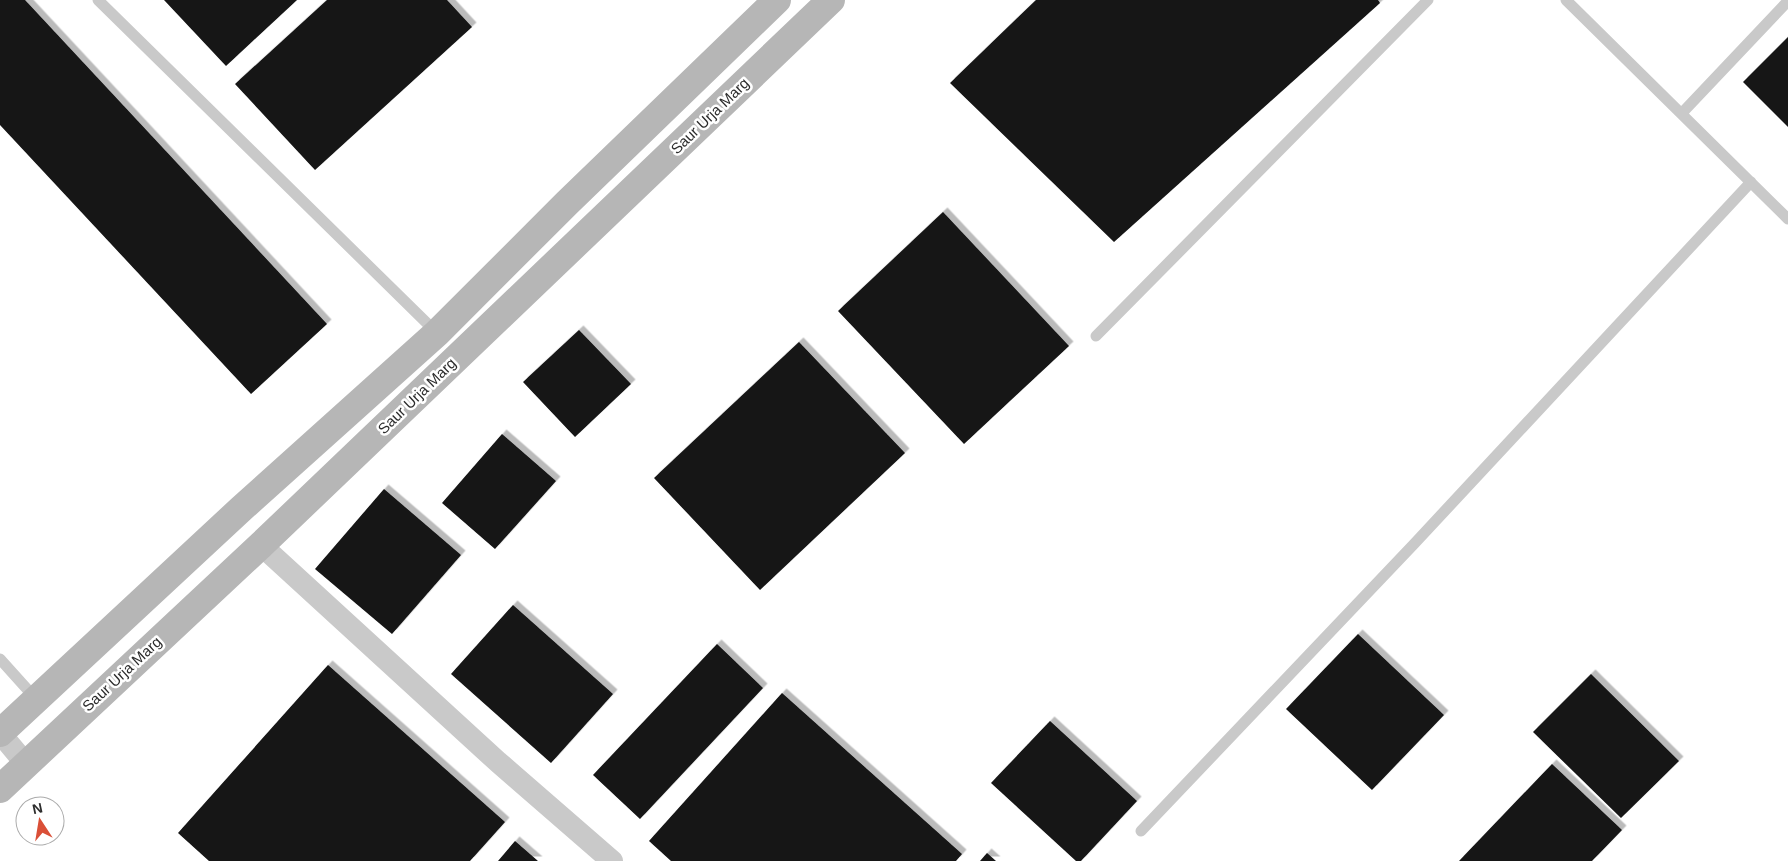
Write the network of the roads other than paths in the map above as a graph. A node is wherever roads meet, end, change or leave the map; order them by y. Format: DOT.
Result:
graph roads {
  1 [pos="98,0"];
  2 [pos="777,0"];
  3 [pos="831,0"];
  4 [pos="1428,0"];
  5 [pos="1566,0"];
  6 [pos="1788,0"];
  7 [pos="1682,113"];
  8 [pos="1751,182"];
  9 [pos="1788,219"];
  10 [pos="437,333"];
  11 [pos="1096,336"];
  12 [pos="261,545"];
  13 [pos="0,659"];
  14 [pos="36,699"];
  15 [pos="0,733"];
  16 [pos="26,764"];
  17 [pos="0,789"];
  18 [pos="1141,831"];
  19 [pos="612,861"];
  1 -- 10 [label="lane"];
  2 -- 10 [label="street"];
  3 -- 12 [label="street, Saur Urja Marg"];
  4 -- 11 [label="lane"];
  5 -- 7 [label="lane"];
  6 -- 7 [label="lane"];
  7 -- 8 [label="lane"];
  8 -- 9 [label="lane"];
  8 -- 18 [label="lane"];
  10 -- 14 [label="street"];
  12 -- 16 [label="street, Saur Urja Marg"];
  12 -- 19 [label="street"];
  13 -- 14 [label="lane"];
  14 -- 15 [label="street"];
  15 -- 16 [label="street"];
  16 -- 17 [label="street, Saur Urja Marg"];
}
